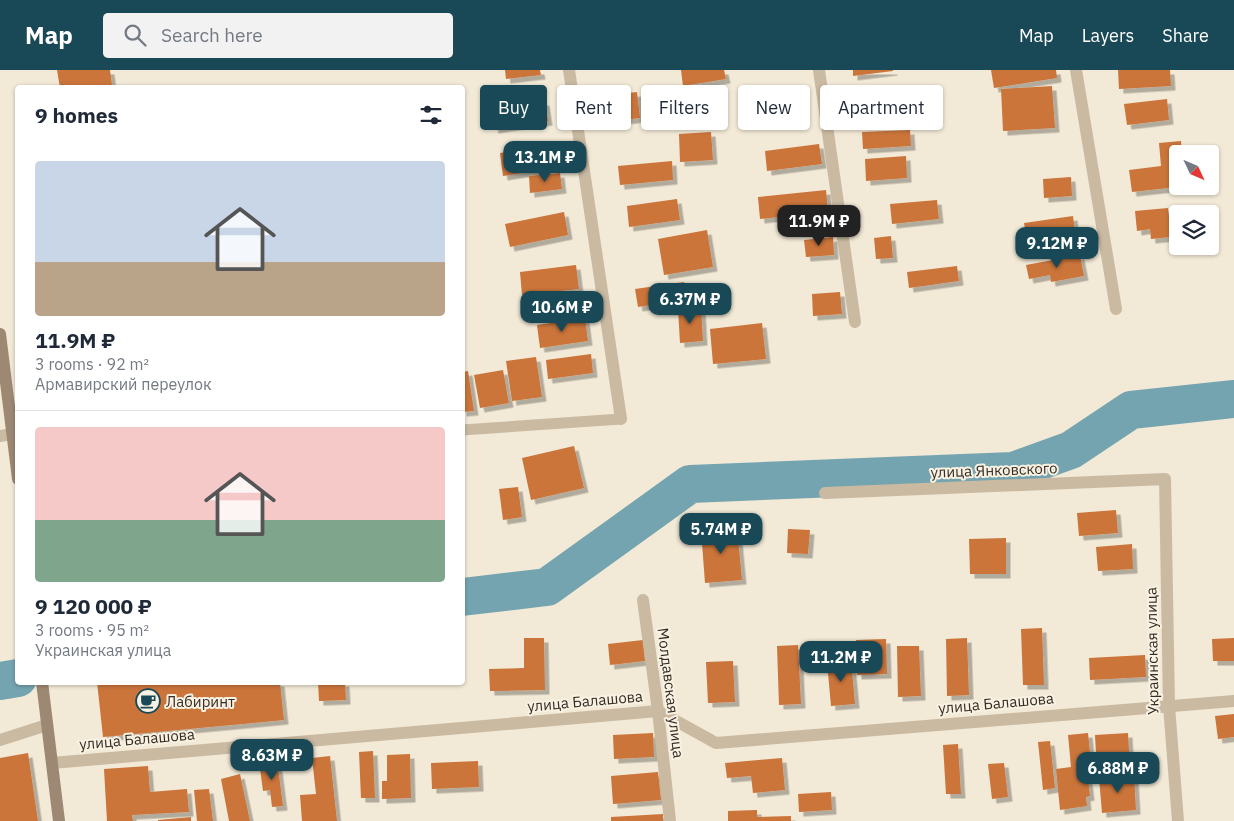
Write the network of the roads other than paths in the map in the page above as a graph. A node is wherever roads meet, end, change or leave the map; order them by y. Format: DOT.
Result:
graph roads {
  1 [pos="569,70"];
  2 [pos="819,70"];
  3 [pos="1076,70"];
  4 [pos="1116,309"];
  5 [pos="854,322"];
  6 [pos="0,334"];
  7 [pos="621,419"];
  8 [pos="465,430"];
  9 [pos="6,435"];
  10 [pos="15,468"];
  11 [pos="1165,480"];
  12 [pos="825,493"];
  13 [pos="643,600"];
  14 [pos="42,685"];
  15 [pos="1234,701"];
  16 [pos="1169,706"];
  17 [pos="658,711"];
  18 [pos="47,725"];
  19 [pos="0,740"];
  20 [pos="52,763"];
  21 [pos="59,821"];
  22 [pos="670,821"];
  23 [pos="1178,821"];
  1 -- 7 [label="street"];
  2 -- 5 [label="street"];
  3 -- 4 [label="street"];
  6 -- 9 [label="main road"];
  7 -- 8 [label="lane"];
  9 -- 10 [label="main road"];
  11 -- 12 [label="street, улица Янковского"];
  11 -- 16 [label="street, Украинская улица"];
  13 -- 17 [label="street, Молдавская улица"];
  14 -- 18 [label="main road"];
  15 -- 16 [label="street, улица Балашова"];
  16 -- 17 [label="street, улица Балашова"];
  16 -- 23 [label="street, Украинская улица"];
  17 -- 20 [label="street, улица Балашова"];
  17 -- 22 [label="street, Молдавская улица"];
  18 -- 19 [label="street"];
  18 -- 20 [label="main road"];
  20 -- 21 [label="main road"];
}
